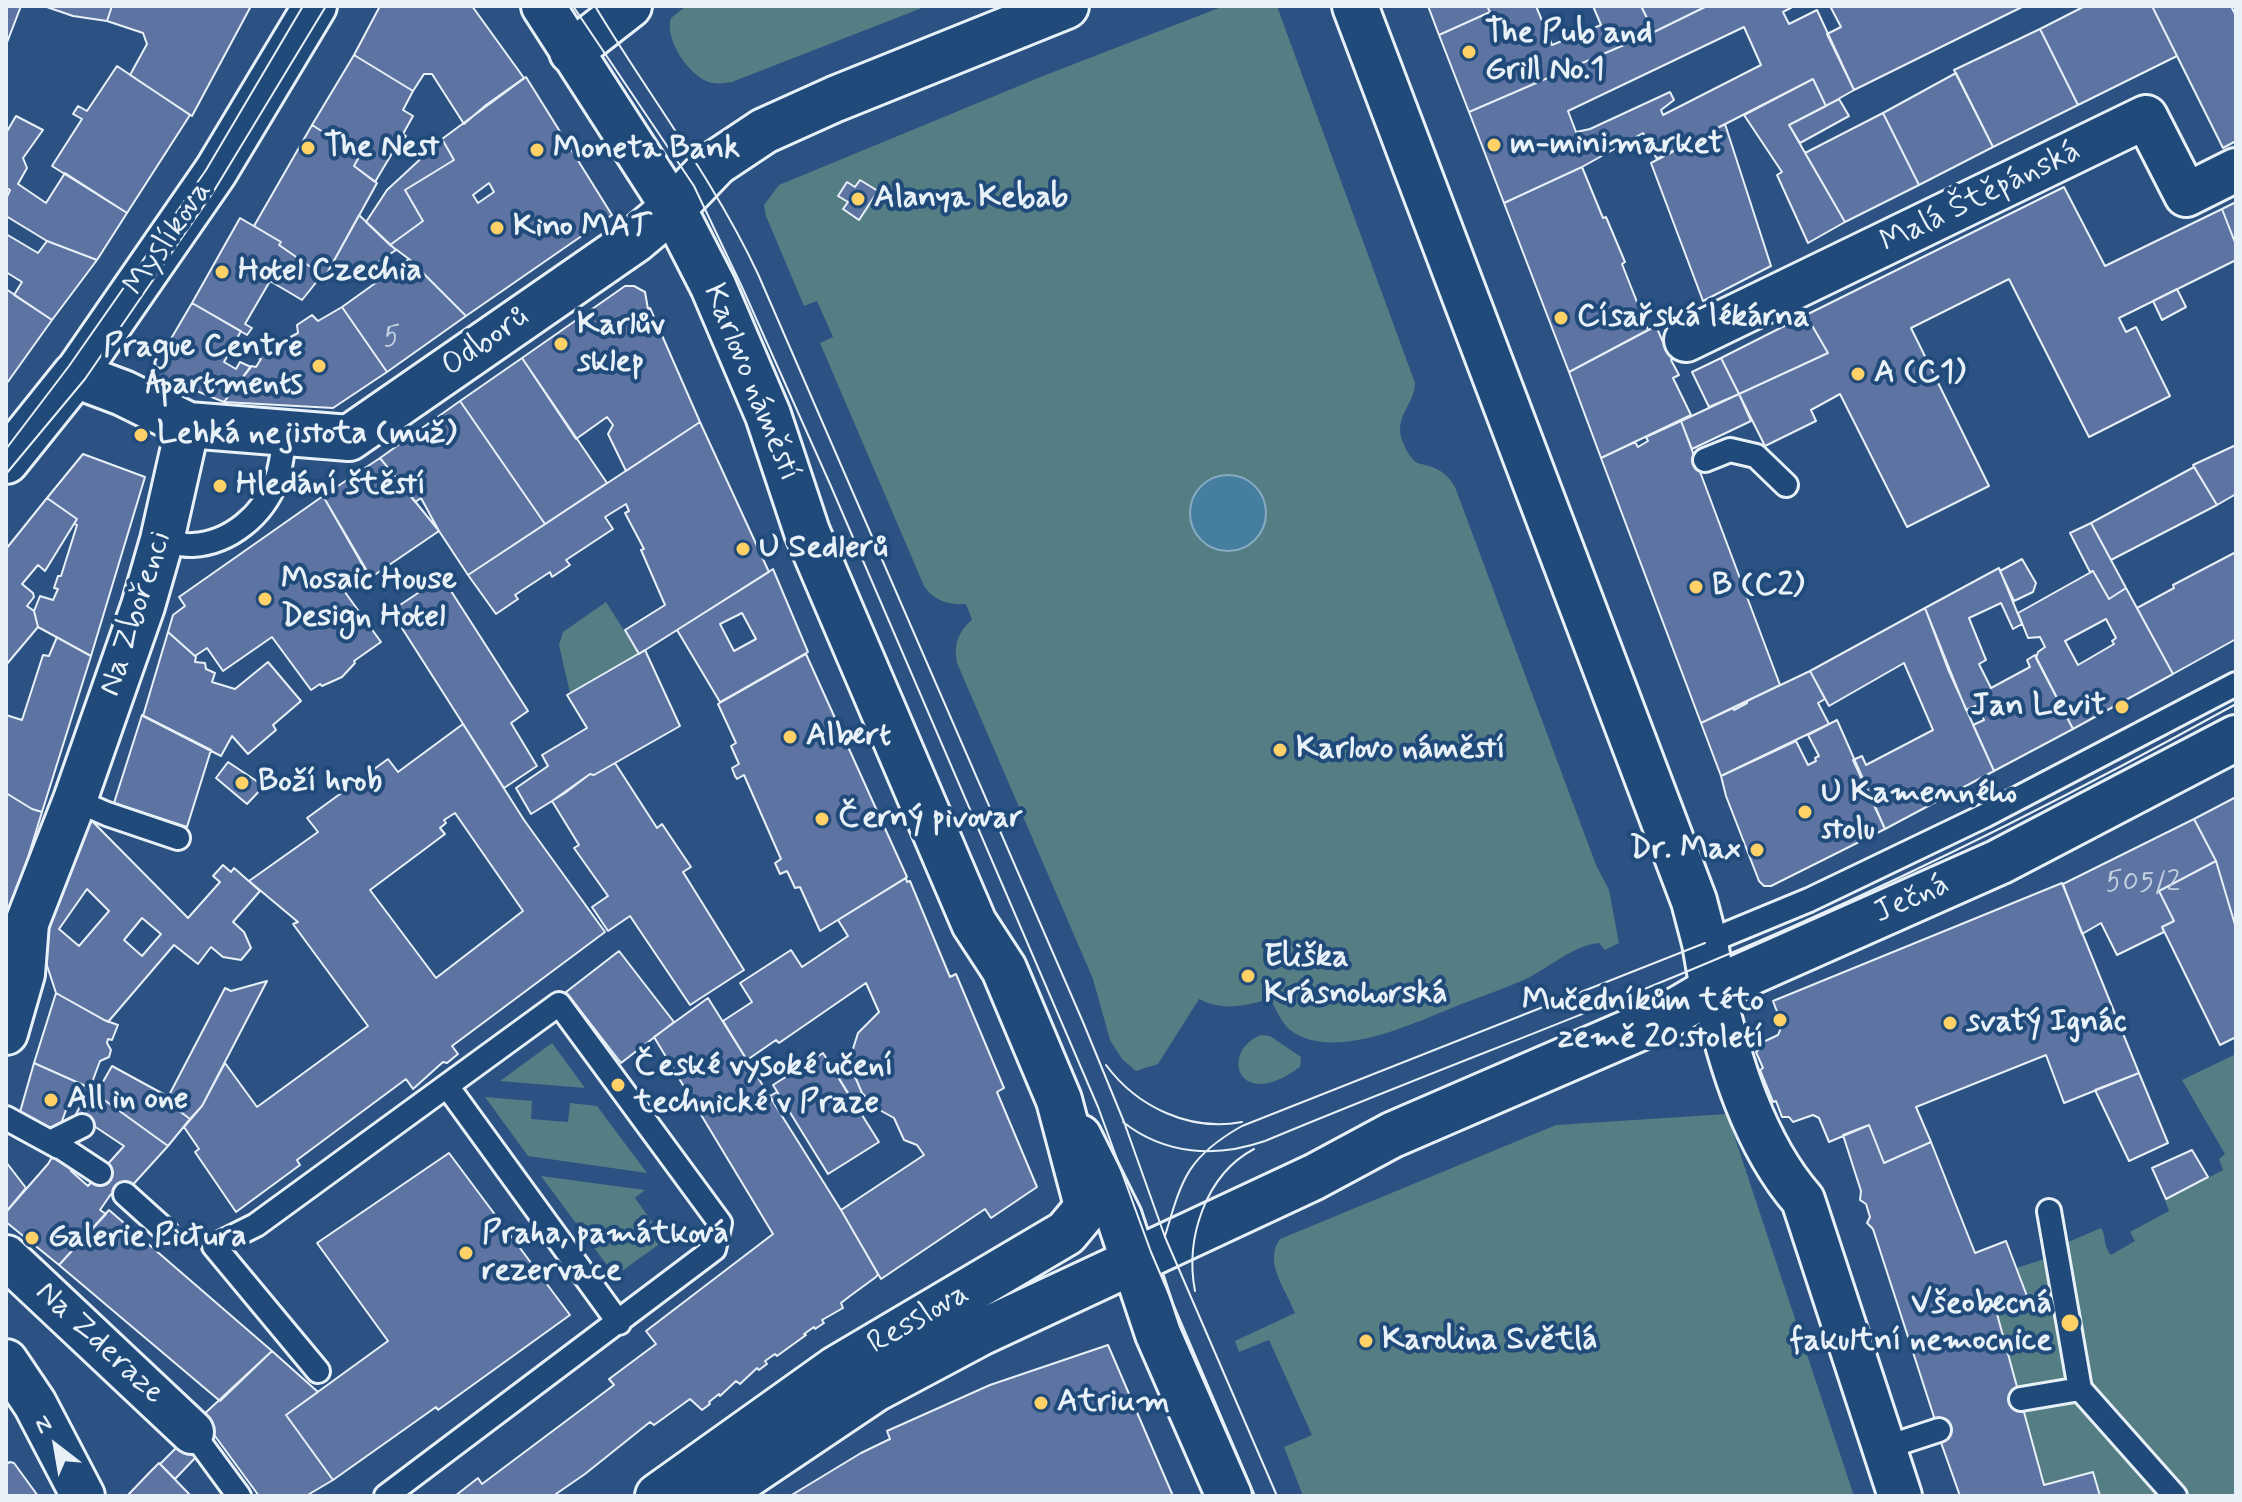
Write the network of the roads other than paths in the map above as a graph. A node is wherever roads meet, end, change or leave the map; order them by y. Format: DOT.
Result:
graph roads {
  1 [pos="315,6"];
  2 [pos="543,6"];
  3 [pos="630,6"];
  4 [pos="1066,6"];
  5 [pos="1355,6"];
  6 [pos="571,52"];
  7 [pos="2236,170"];
  8 [pos="673,208"];
  9 [pos="1686,340"];
  10 [pos="75,375"];
  11 [pos="188,425"];
  12 [pos="285,432"];
  13 [pos="12,442"];
  14 [pos="1705,460"];
  15 [pos="1786,485"];
  16 [pos="162,540"];
  17 [pos="2236,684"];
  18 [pos="2236,738"];
  19 [pos="75,800"];
  20 [pos="178,838"];
  21 [pos="1705,943"];
  22 [pos="1713,989"];
  23 [pos="6,1033"];
  24 [pos="447,1086"];
  25 [pos="1059,1100"];
  26 [pos="6,1118"];
  27 [pos="82,1126"];
  28 [pos="57,1146"];
  29 [pos="100,1173"];
  30 [pos="125,1194"];
  31 [pos="2049,1211"];
  32 [pos="166,1231"];
  33 [pos="6,1257"];
  34 [pos="1133,1261"];
  35 [pos="619,1323"];
  36 [pos="6,1361"];
  37 [pos="318,1371"];
  38 [pos="2080,1389"];
  39 [pos="2021,1399"];
  40 [pos="21,1411"];
  41 [pos="1939,1430"];
  42 [pos="192,1432"];
  43 [pos="1884,1448"];
  44 [pos="2166,1491"];
  45 [pos="83,1496"];
  46 [pos="239,1496"];
  47 [pos="386,1496"];
  48 [pos="658,1496"];
  49 [pos="716,1496"];
  50 [pos="1229,1496"];
  51 [pos="1900,1496"];
  1 -- 10 [label="street, Myslíkova"];
  2 -- 6 [label="street, Karlovo náměstí"];
  3 -- 6 [label="street"];
  4 -- 8 [label="main road"];
  5 -- 21 [label="main road"];
  6 -- 8 [label="street, Karlovo náměstí"];
  7 -- 9 [label="street, Malá Štěpánská"];
  8 -- 12 [label="main road, Odborů"];
  8 -- 25 [label="main road, Karlovo náměstí"];
  10 -- 11 [label="main road, Odborů"];
  10 -- 13 [label="main road, Myslíkova"];
  11 -- 12 [label="main road, Odborů"];
  11 -- 16 [label="street, Na Zbořenci"];
  12 -- 16 [label="lane"];
  14 -- 15 [label="lane"];
  16 -- 19 [label="street, Na Zbořenci"];
  17 -- 21 [label="lane"];
  18 -- 22 [label="main road, Ječná"];
  19 -- 20 [label="lane"];
  19 -- 23 [label="street, Na Zbořenci"];
  21 -- 22 [label="main road"];
  22 -- 34 [label="main road"];
  22 -- 43 [label="street"];
  24 -- 35 [label="lane"];
  24 -- 35 [label="lane"];
  24 -- 37 [label="lane"];
  25 -- 34 [label="main road, Karlovo náměstí"];
  25 -- 48 [label="main road, Resslova"];
  26 -- 28 [label="lane"];
  27 -- 28 [label="lane"];
  28 -- 29 [label="lane"];
  30 -- 32 [label="lane"];
  31 -- 38 [label="lane"];
  33 -- 42 [label="street, Na Zderaze"];
  34 -- 49 [label="main road, Resslova"];
  34 -- 50 [label="main road, Karlovo náměstí"];
  35 -- 47 [label="lane"];
  36 -- 40 [label="street"];
  38 -- 39 [label="lane"];
  38 -- 44 [label="lane"];
  40 -- 45 [label="street"];
  41 -- 43 [label="lane"];
  42 -- 46 [label="lane"];
  43 -- 51 [label="street"];
}
